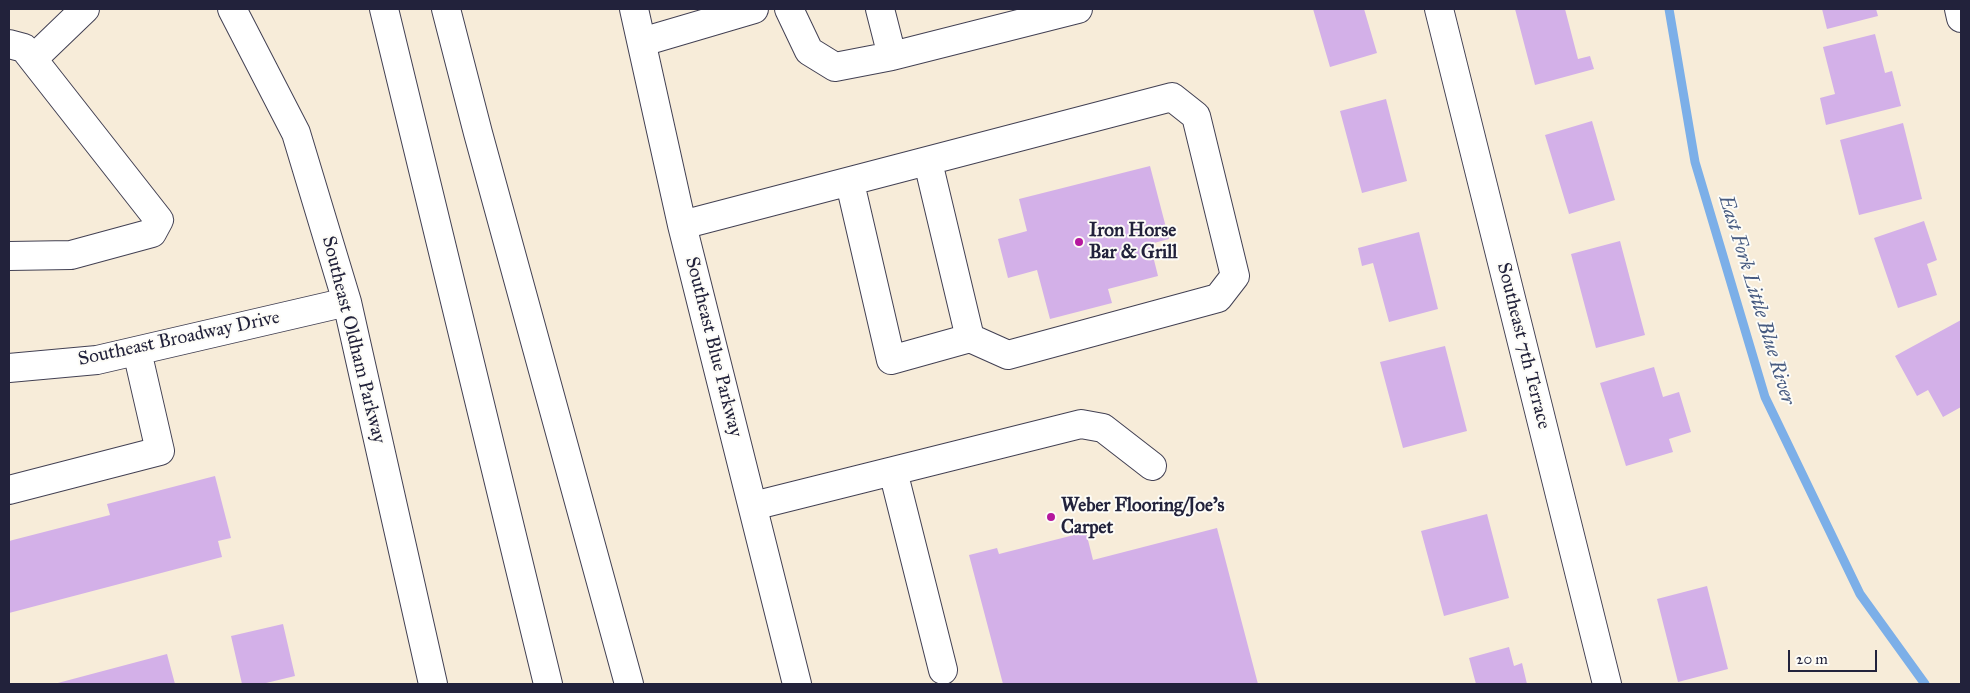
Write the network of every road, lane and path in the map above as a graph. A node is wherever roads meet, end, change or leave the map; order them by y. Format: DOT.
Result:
graph roads {
  1 [pos="85,9"];
  2 [pos="232,9"];
  3 [pos="384,9"];
  4 [pos="446,9"];
  5 [pos="634,9"];
  6 [pos="754,9"];
  7 [pos="789,9"];
  8 [pos="880,9"];
  9 [pos="1078,9"];
  10 [pos="1439,9"];
  11 [pos="1959,9"];
  12 [pos="1961,18"];
  13 [pos="642,42"];
  14 [pos="9,44"];
  15 [pos="892,56"];
  16 [pos="33,59"];
  17 [pos="928,162"];
  18 [pos="850,182"];
  19 [pos="682,225"];
  20 [pos="9,256"];
  21 [pos="347,302"];
  22 [pos="970,338"];
  23 [pos="137,351"];
  24 [pos="9,368"];
  25 [pos="1152,466"];
  26 [pos="893,471"];
  27 [pos="9,490"];
  28 [pos="753,506"];
  29 [pos="943,670"];
  30 [pos="433,684"];
  31 [pos="548,684"];
  32 [pos="629,684"];
  33 [pos="797,684"];
  34 [pos="1607,684"];
  1 -- 16 [label="main road"];
  2 -- 21 [label="main road, Southeast Oldham Parkway"];
  3 -- 31 [label="main road"];
  4 -- 32 [label="main road"];
  5 -- 13 [label="main road, Southeast Blue Parkway"];
  6 -- 13 [label="main road"];
  7 -- 15 [label="main road"];
  8 -- 15 [label="main road"];
  9 -- 15 [label="main road"];
  10 -- 34 [label="main road, Southeast 7th Terrace"];
  11 -- 12 [label="main road"];
  13 -- 19 [label="main road, Southeast Blue Parkway"];
  14 -- 16 [label="main road"];
  16 -- 20 [label="main road"];
  17 -- 18 [label="main road"];
  17 -- 22 [label="main road"];
  17 -- 22 [label="main road"];
  18 -- 19 [label="main road"];
  18 -- 22 [label="main road"];
  19 -- 28 [label="main road, Southeast Blue Parkway"];
  21 -- 23 [label="main road, Southeast Broadway Drive"];
  21 -- 30 [label="main road, Southeast Oldham Parkway"];
  23 -- 24 [label="main road, Southeast Broadway Drive"];
  23 -- 27 [label="main road"];
  25 -- 26 [label="main road"];
  26 -- 28 [label="main road"];
  26 -- 29 [label="main road"];
  28 -- 33 [label="main road, Southeast Blue Parkway"];
}
